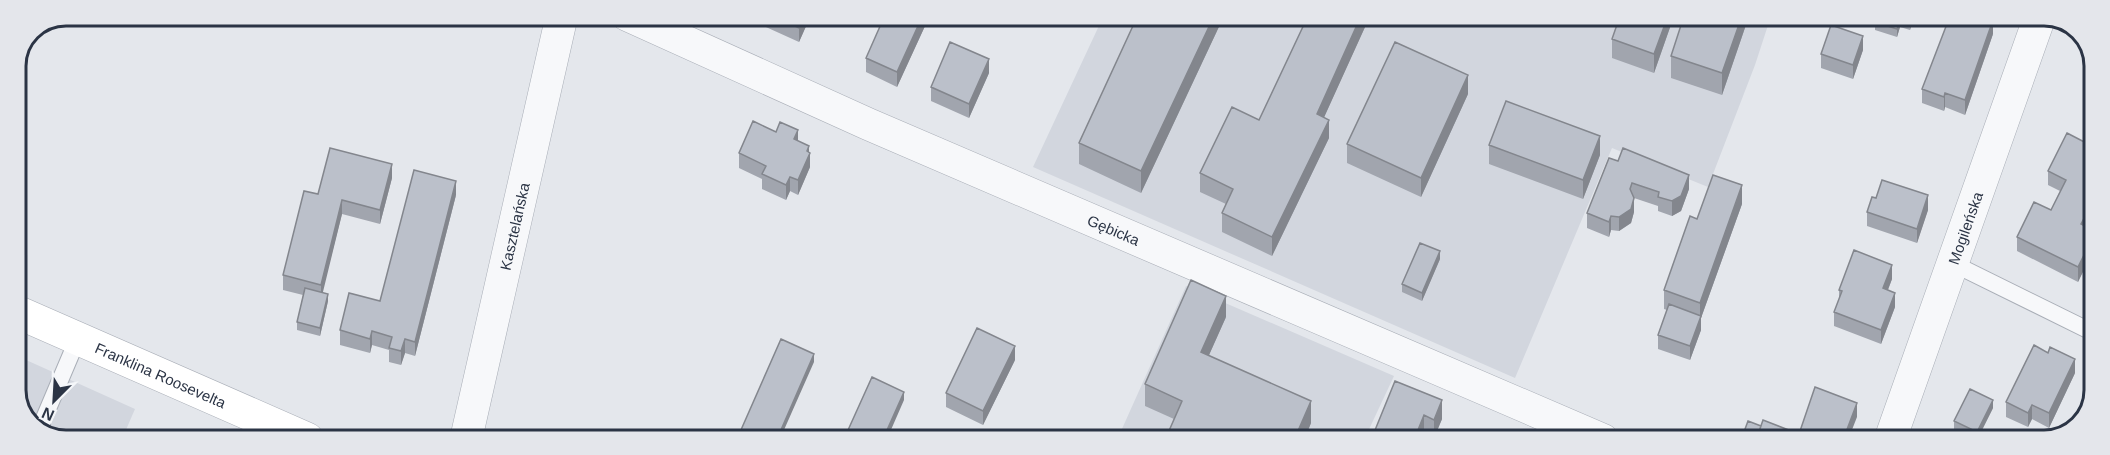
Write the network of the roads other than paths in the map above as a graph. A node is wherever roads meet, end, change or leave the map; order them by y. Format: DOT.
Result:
graph roads {
  1 [pos="560,26"];
  2 [pos="651,26"];
  3 [pos="2036,26"];
  4 [pos="1952,263"];
  5 [pos="26,316"];
  6 [pos="2084,328"];
  7 [pos="78,338"];
  8 [pos="42,422"];
  9 [pos="287,430"];
  10 [pos="468,430"];
  11 [pos="1580,430"];
  12 [pos="1894,430"];
  1 -- 10 [label="street, Kasztelańska"];
  2 -- 11 [label="street, Gębicka"];
  3 -- 4 [label="street, Mogileńska"];
  4 -- 6 [label="lane"];
  4 -- 12 [label="street, Mogileńska"];
  5 -- 7 [label="street, Franklina Roosevelta"];
  7 -- 8 [label="lane"];
  7 -- 9 [label="street, Franklina Roosevelta"];
}
